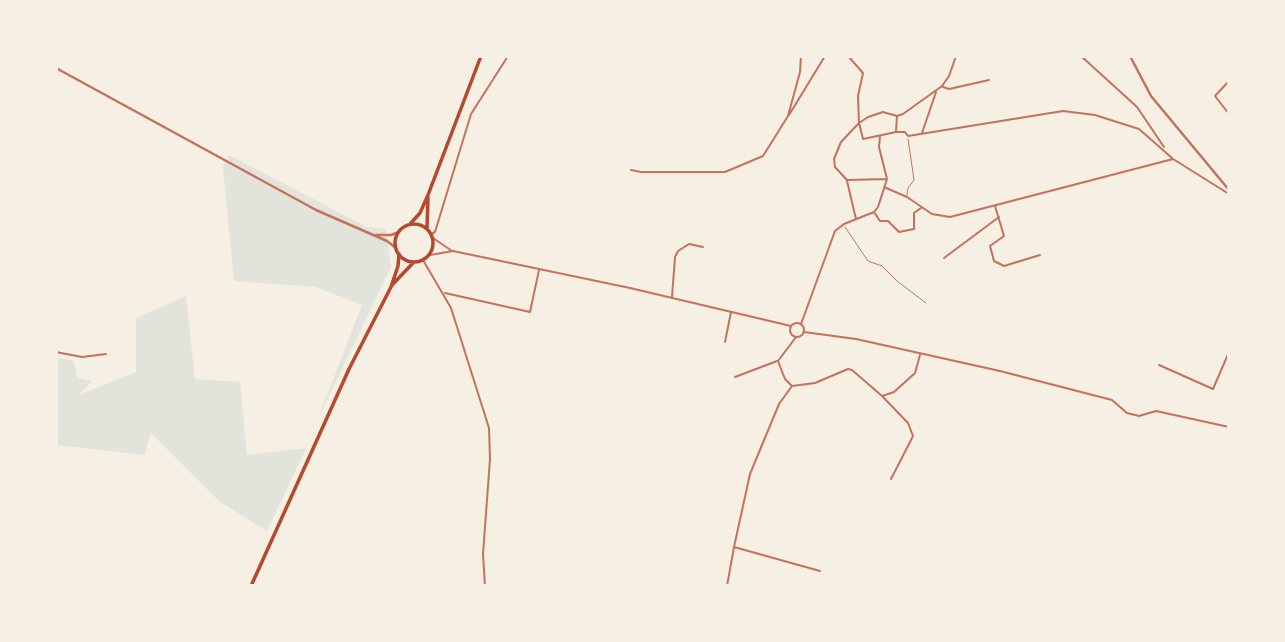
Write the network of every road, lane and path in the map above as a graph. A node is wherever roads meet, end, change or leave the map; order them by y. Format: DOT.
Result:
graph roads {
  1 [pos="481,56"];
  2 [pos="508,56"];
  3 [pos="802,56"];
  4 [pos="825,56"];
  5 [pos="848,56"];
  6 [pos="956,56"];
  7 [pos="1081,56"];
  8 [pos="1130,56"];
  9 [pos="56,68"];
  10 [pos="989,80"];
  11 [pos="1229,81"];
  12 [pos="942,86"];
  13 [pos="937,89"];
  14 [pos="1229,114"];
  15 [pos="788,116"];
  16 [pos="897,116"];
  17 [pos="859,123"];
  18 [pos="896,132"];
  19 [pos="922,134"];
  20 [pos="880,136"];
  21 [pos="908,136"];
  22 [pos="1165,150"];
  23 [pos="1172,159"];
  24 [pos="631,170"];
  25 [pos="887,179"];
  26 [pos="847,180"];
  27 [pos="1227,183"];
  28 [pos="884,187"];
  29 [pos="1229,192"];
  30 [pos="428,195"];
  31 [pos="907,197"];
  32 [pos="995,205"];
  33 [pos="921,208"];
  34 [pos="874,212"];
  35 [pos="999,217"];
  36 [pos="856,219"];
  37 [pos="844,224"];
  38 [pos="410,225"];
  39 [pos="427,229"];
  40 [pos="398,232"];
  41 [pos="373,234"];
  42 [pos="432,236"];
  43 [pos="703,247"];
  44 [pos="396,248"];
  45 [pos="453,251"];
  46 [pos="398,254"];
  47 [pos="429,254"];
  48 [pos="1040,255"];
  49 [pos="944,258"];
  50 [pos="422,260"];
  51 [pos="414,262"];
  52 [pos="540,269"];
  53 [pos="391,287"];
  54 [pos="443,293"];
  55 [pos="673,298"];
  56 [pos="926,303"];
  57 [pos="731,311"];
  58 [pos="801,324"];
  59 [pos="791,326"];
  60 [pos="804,332"];
  61 [pos="796,337"];
  62 [pos="725,342"];
  63 [pos="56,352"];
  64 [pos="1229,352"];
  65 [pos="106,354"];
  66 [pos="920,355"];
  67 [pos="778,361"];
  68 [pos="1159,365"];
  69 [pos="734,377"];
  70 [pos="792,386"];
  71 [pos="882,396"];
  72 [pos="1229,427"];
  73 [pos="891,480"];
  74 [pos="734,547"];
  75 [pos="820,571"];
  76 [pos="251,586"];
  77 [pos="485,586"];
  78 [pos="727,586"];
  1 -- 30 [label="main road"];
  2 -- 42 [label="street"];
  3 -- 15 [label="street"];
  4 -- 15 [label="street"];
  5 -- 17 [label="street"];
  6 -- 12 [label="street"];
  7 -- 22 [label="street"];
  8 -- 27 [label="street"];
  9 -- 41 [label="street"];
  10 -- 12 [label="street"];
  11 -- 14 [label="street"];
  12 -- 13 [label="street"];
  13 -- 16 [label="street"];
  13 -- 19 [label="street"];
  15 -- 24 [label="street"];
  16 -- 17 [label="street"];
  16 -- 18 [label="street"];
  17 -- 20 [label="street"];
  17 -- 26 [label="street"];
  18 -- 20 [label="street"];
  18 -- 21 [label="street"];
  19 -- 21 [label="street"];
  19 -- 22 [label="street"];
  20 -- 25 [label="street"];
  21 -- 31 [label="lane"];
  22 -- 23 [label="street"];
  23 -- 29 [label="street"];
  23 -- 32 [label="street"];
  25 -- 26 [label="street"];
  25 -- 28 [label="street"];
  26 -- 36 [label="street"];
  27 -- 29 [label="street"];
  28 -- 31 [label="street"];
  28 -- 34 [label="street"];
  30 -- 38 [label="main road"];
  30 -- 39 [label="main road"];
  31 -- 33 [label="street"];
  32 -- 33 [label="street"];
  32 -- 35 [label="street"];
  33 -- 34 [label="street"];
  34 -- 36 [label="street"];
  35 -- 48 [label="street"];
  35 -- 49 [label="street"];
  36 -- 37 [label="street"];
  37 -- 56 [label="lane"];
  37 -- 58 [label="street"];
  38 -- 39 [label="main road"];
  38 -- 40 [label="main road"];
  39 -- 42 [label="main road"];
  40 -- 41 [label="street"];
  40 -- 44 [label="main road"];
  41 -- 44 [label="street"];
  42 -- 45 [label="street"];
  42 -- 47 [label="main road"];
  43 -- 55 [label="street"];
  44 -- 46 [label="main road"];
  45 -- 47 [label="street"];
  45 -- 52 [label="street"];
  46 -- 51 [label="main road"];
  46 -- 53 [label="main road"];
  47 -- 50 [label="main road"];
  50 -- 51 [label="main road"];
  50 -- 54 [label="street"];
  51 -- 53 [label="main road"];
  52 -- 54 [label="street"];
  52 -- 55 [label="street"];
  53 -- 76 [label="main road"];
  54 -- 77 [label="street"];
  55 -- 57 [label="street"];
  57 -- 59 [label="street"];
  57 -- 62 [label="street"];
  58 -- 59 [label="street"];
  58 -- 60 [label="street"];
  59 -- 61 [label="street"];
  60 -- 61 [label="street"];
  60 -- 66 [label="street"];
  61 -- 67 [label="street"];
  63 -- 65 [label="street"];
  64 -- 68 [label="street"];
  66 -- 71 [label="street"];
  66 -- 72 [label="street"];
  67 -- 69 [label="street"];
  67 -- 70 [label="street"];
  70 -- 71 [label="street"];
  70 -- 74 [label="street"];
  71 -- 73 [label="street"];
  74 -- 75 [label="street"];
  74 -- 78 [label="street"];
}
